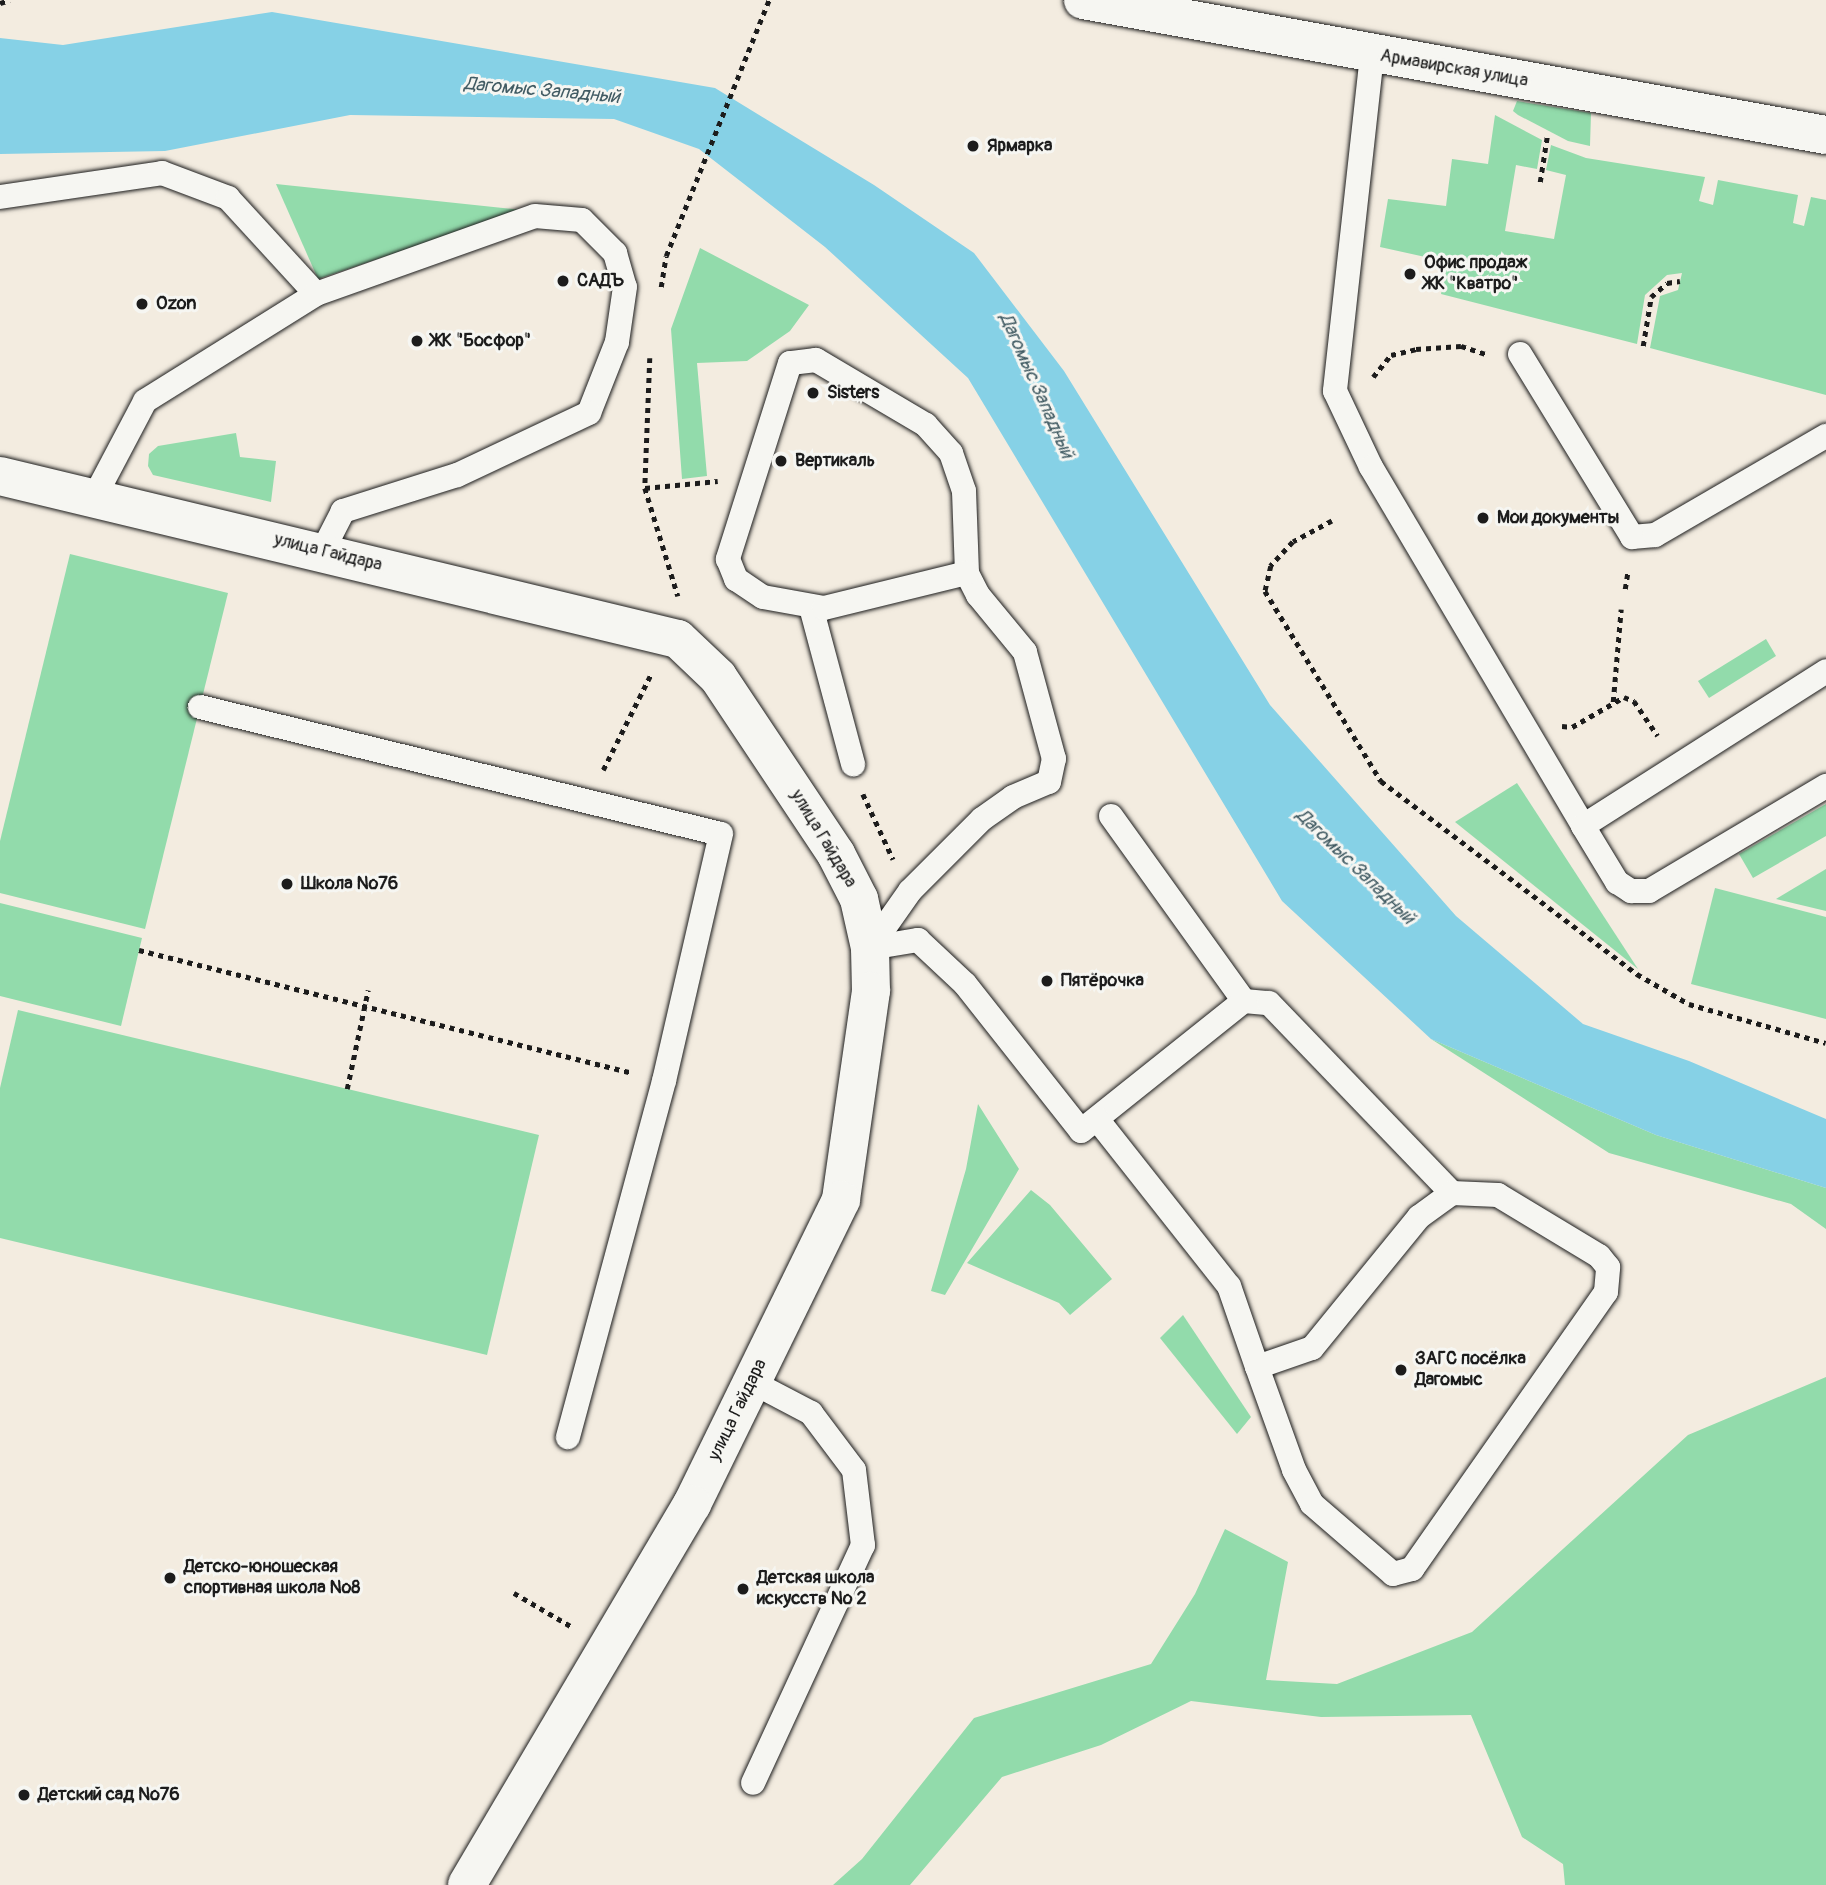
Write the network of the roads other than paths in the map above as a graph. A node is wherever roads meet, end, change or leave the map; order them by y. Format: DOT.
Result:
graph roads {
  1 [pos="1083,0"];
  2 [pos="1372,55"];
  3 [pos="1826,135"];
  4 [pos="0,197"];
  5 [pos="316,295"];
  6 [pos="1520,354"];
  7 [pos="1826,436"];
  8 [pos="0,477"];
  9 [pos="95,496"];
  10 [pos="322,552"];
  11 [pos="967,573"];
  12 [pos="811,607"];
  13 [pos="1826,671"];
  14 [pos="200,707"];
  15 [pos="853,764"];
  16 [pos="1826,786"];
  17 [pos="1111,816"];
  18 [pos="1583,826"];
  19 [pos="870,948"];
  20 [pos="1244,1000"];
  21 [pos="1097,1119"];
  22 [pos="1452,1193"];
  23 [pos="1257,1367"];
  24 [pos="752,1382"];
  25 [pos="568,1437"];
  26 [pos="753,1783"];
  27 [pos="467,1885"];
  1 -- 2 [label="street, Армавирская улица"];
  2 -- 3 [label="street, Армавирская улица"];
  2 -- 18 [label="lane"];
  4 -- 5 [label="lane"];
  5 -- 9 [label="lane"];
  5 -- 10 [label="lane"];
  6 -- 7 [label="lane"];
  8 -- 9 [label="street, улица Гайдара"];
  9 -- 10 [label="street, улица Гайдара"];
  10 -- 19 [label="street, улица Гайдара"];
  11 -- 12 [label="lane"];
  11 -- 12 [label="lane"];
  11 -- 19 [label="lane"];
  12 -- 15 [label="lane"];
  13 -- 18 [label="lane"];
  14 -- 25 [label="lane"];
  16 -- 18 [label="lane"];
  17 -- 20 [label="lane"];
  19 -- 21 [label="lane"];
  19 -- 24 [label="street, улица Гайдара"];
  20 -- 21 [label="lane"];
  20 -- 22 [label="lane"];
  21 -- 23 [label="lane"];
  22 -- 23 [label="lane"];
  22 -- 23 [label="lane"];
  24 -- 26 [label="lane"];
  24 -- 27 [label="street, улица Гайдара"];
}
